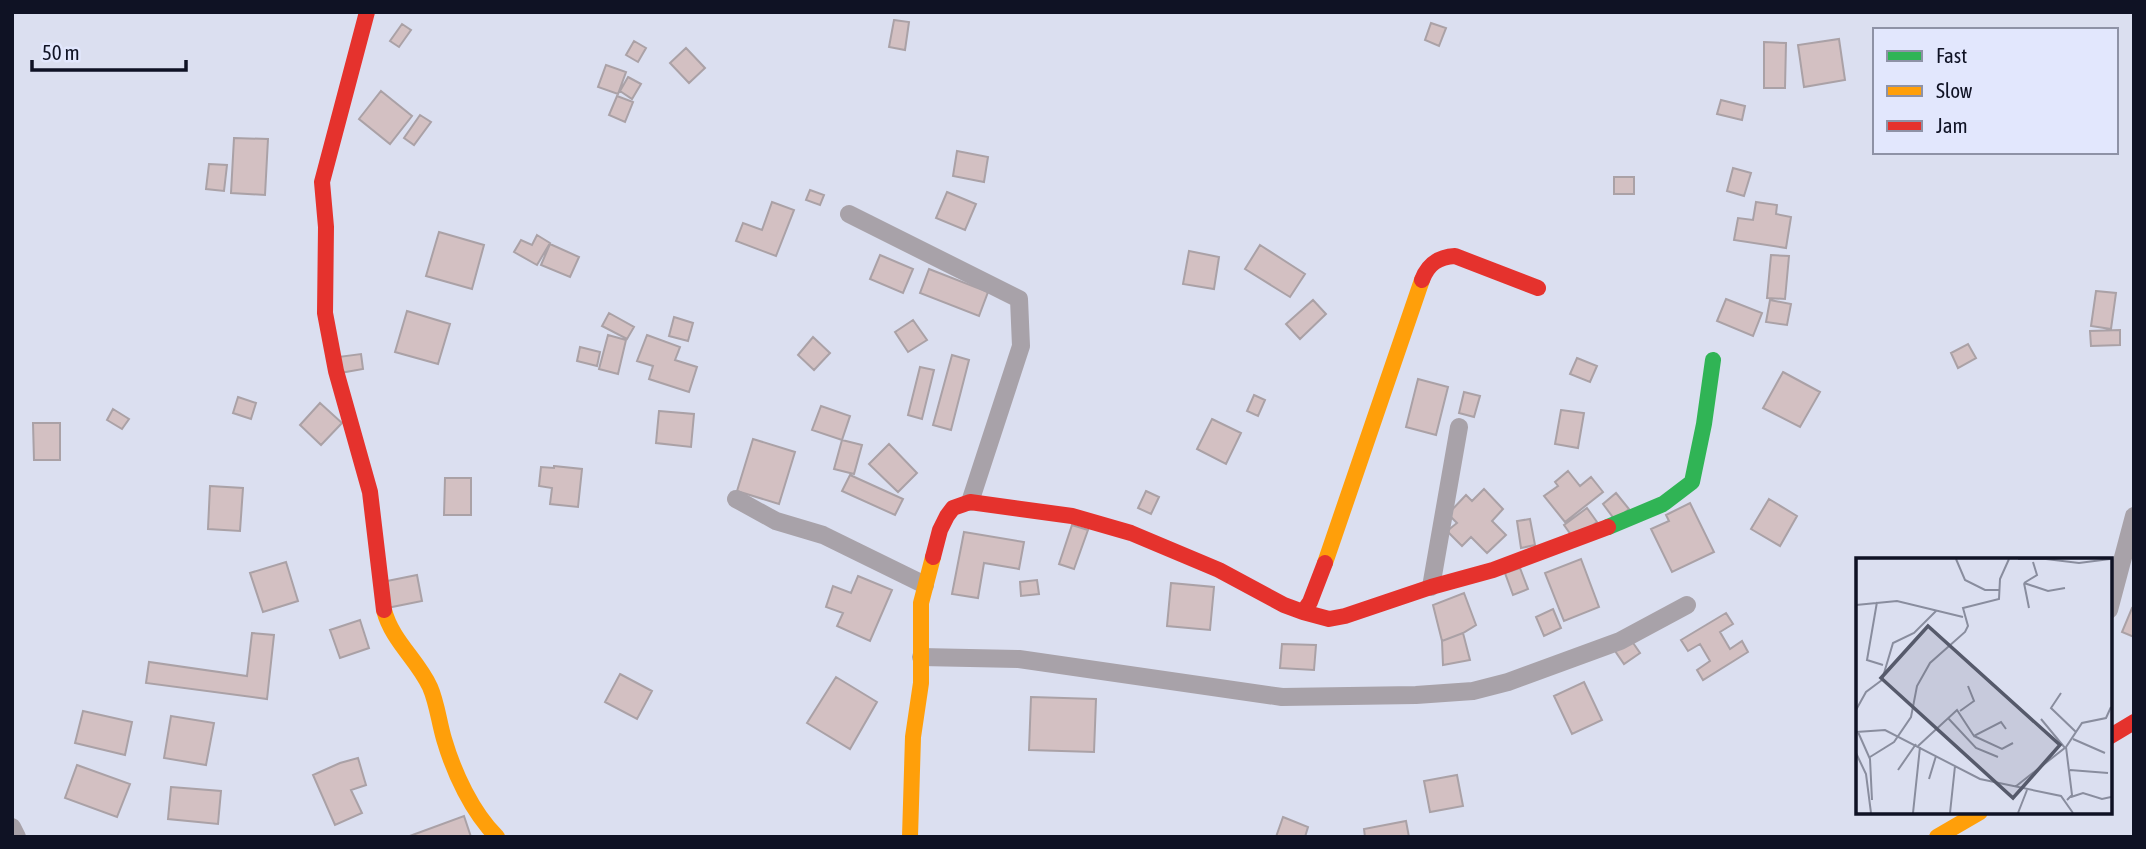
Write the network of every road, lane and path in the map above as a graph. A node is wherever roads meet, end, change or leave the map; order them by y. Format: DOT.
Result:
graph roads {
  1 [pos="367,12"];
  2 [pos="849,214"];
  3 [pos="1538,288"];
  4 [pos="1713,360"];
  5 [pos="1458,427"];
  6 [pos="736,499"];
  7 [pos="970,502"];
  8 [pos="2134,516"];
  9 [pos="925,585"];
  10 [pos="1431,587"];
  11 [pos="2111,602"];
  12 [pos="1688,605"];
  13 [pos="1303,612"];
  14 [pos="921,657"];
  15 [pos="2134,722"];
  16 [pos="2111,736"];
  17 [pos="1977,814"];
  18 [pos="12,827"];
  19 [pos="17,837"];
  20 [pos="497,837"];
  21 [pos="910,837"];
  22 [pos="1937,837"];
  1 -- 20 [label="street"];
  2 -- 7 [label="street"];
  3 -- 13 [label="street"];
  4 -- 10 [label="street"];
  5 -- 10 [label="street"];
  6 -- 9 [label="street"];
  7 -- 9 [label="street"];
  7 -- 13 [label="street"];
  8 -- 11 [label="street"];
  9 -- 14 [label="street"];
  10 -- 13 [label="street"];
  12 -- 14 [label="street"];
  14 -- 21 [label="street"];
  15 -- 16 [label="street"];
  17 -- 22 [label="street"];
  18 -- 19 [label="street"];
}
